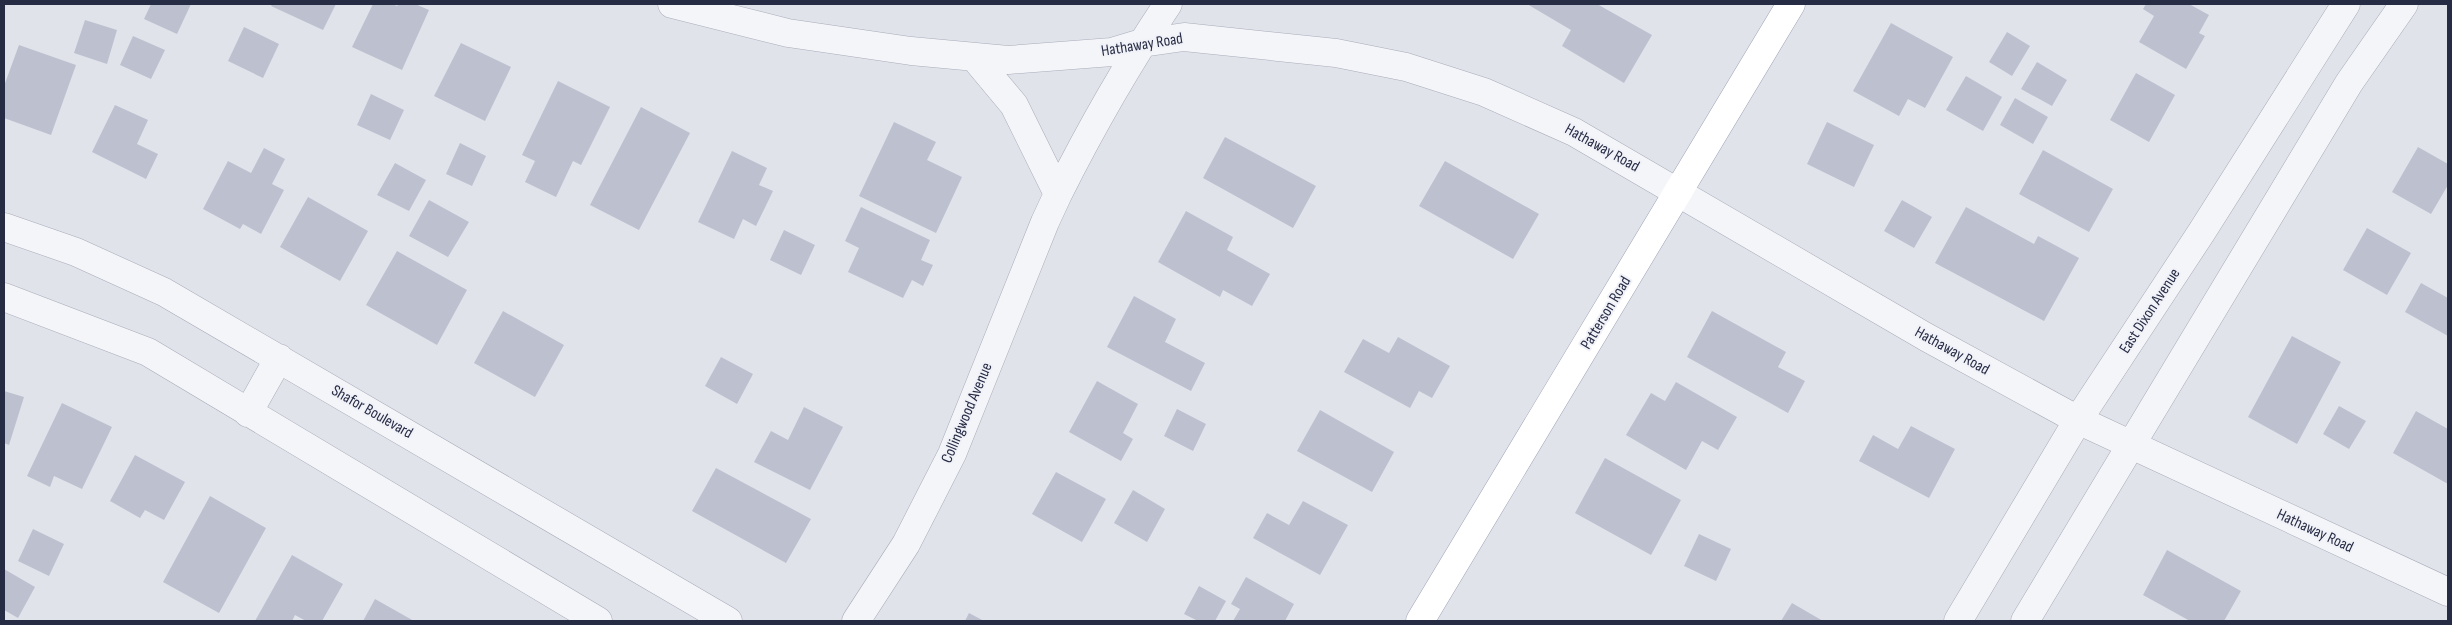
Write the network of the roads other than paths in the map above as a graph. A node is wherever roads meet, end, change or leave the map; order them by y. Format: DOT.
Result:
graph roads {
  1 [pos="672,4"];
  2 [pos="1168,4"];
  3 [pos="1791,4"];
  4 [pos="2346,4"];
  5 [pos="2404,4"];
  6 [pos="1142,43"];
  7 [pos="974,56"];
  8 [pos="1678,193"];
  9 [pos="1058,194"];
  10 [pos="4,227"];
  11 [pos="4,298"];
  12 [pos="279,358"];
  13 [pos="248,412"];
  14 [pos="2078,420"];
  15 [pos="2131,445"];
  16 [pos="2448,592"];
  17 [pos="598,621"];
  18 [pos="728,621"];
  19 [pos="856,621"];
  20 [pos="1420,621"];
  21 [pos="1958,621"];
  22 [pos="2025,621"];
  1 -- 7 [label="street, Hathaway Road"];
  2 -- 6 [label="street, Collingwood Avenue"];
  3 -- 8 [label="main road, Patterson Road"];
  4 -- 14 [label="street, East Dixon Avenue"];
  5 -- 15 [label="street"];
  6 -- 7 [label="street, Hathaway Road"];
  6 -- 8 [label="street, Hathaway Road"];
  6 -- 9 [label="street, Collingwood Avenue"];
  7 -- 9 [label="street"];
  8 -- 14 [label="street, Hathaway Road"];
  8 -- 20 [label="main road, Patterson Road"];
  9 -- 19 [label="street, Collingwood Avenue"];
  10 -- 12 [label="street, Shafor Boulevard"];
  11 -- 13 [label="street"];
  12 -- 13 [label="street"];
  12 -- 18 [label="street, Shafor Boulevard"];
  13 -- 17 [label="street"];
  14 -- 15 [label="street, Hathaway Road"];
  14 -- 21 [label="street, East Dixon Avenue"];
  15 -- 16 [label="street, Hathaway Road"];
  15 -- 22 [label="street"];
}
